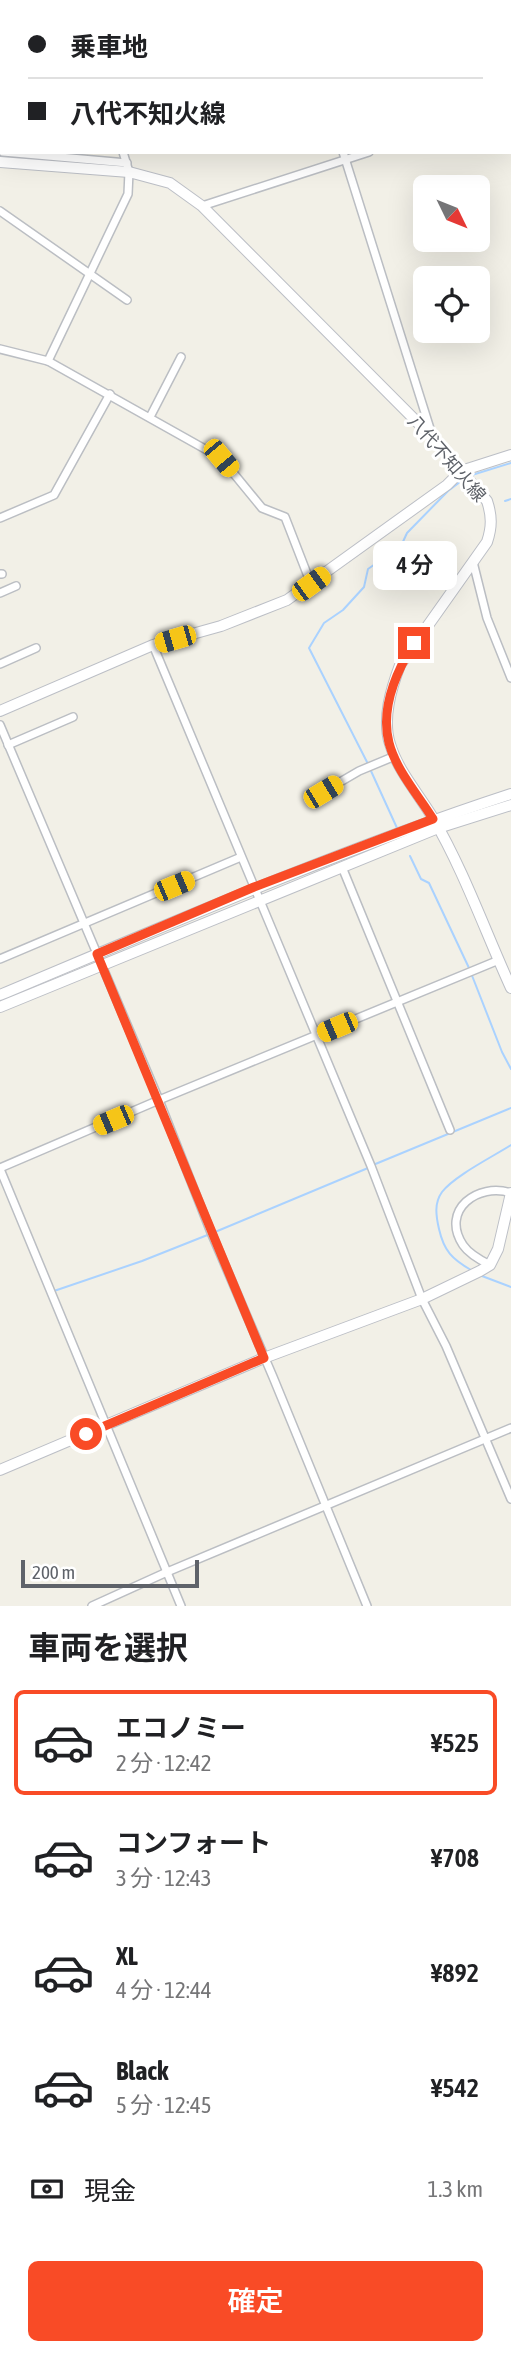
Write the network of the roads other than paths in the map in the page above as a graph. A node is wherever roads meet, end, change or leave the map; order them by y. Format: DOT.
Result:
graph roads {
  1 [pos="24,154"];
  2 [pos="124,154"];
  3 [pos="344,156"];
  4 [pos="0,162"];
  5 [pos="128,168"];
  6 [pos="202,206"];
  7 [pos="0,211"];
  8 [pos="89,274"];
  9 [pos="127,300"];
  10 [pos="0,349"];
  11 [pos="181,357"];
  12 [pos="48,361"];
  13 [pos="110,394"];
  14 [pos="150,417"];
  15 [pos="433,438"];
  16 [pos="511,455"];
  17 [pos="463,474"];
  18 [pos="0,518"];
  19 [pos="473,562"];
  20 [pos="311,584"];
  21 [pos="16,586"];
  22 [pos="0,593"];
  23 [pos="153,645"];
  24 [pos="36,648"];
  25 [pos="0,664"];
  26 [pos="511,678"];
  27 [pos="0,711"];
  28 [pos="73,717"];
  29 [pos="0,725"];
  30 [pos="8,745"];
  31 [pos="395,756"];
  32 [pos="323,792"];
  33 [pos="511,794"];
  34 [pos="511,805"];
  35 [pos="436,824"];
  36 [pos="241,858"];
  37 [pos="342,867"];
  38 [pos="254,887"];
  39 [pos="260,902"];
  40 [pos="84,923"];
  41 [pos="97,954"];
  42 [pos="0,958"];
  43 [pos="499,960"];
  44 [pos="101,965"];
  45 [pos="511,988"];
  46 [pos="0,995"];
  47 [pos="397,1001"];
  48 [pos="0,1007"];
  49 [pos="317,1035"];
  50 [pos="159,1100"];
  51 [pos="450,1130"];
  52 [pos="0,1169"];
  53 [pos="511,1193"];
  54 [pos="485,1268"];
  55 [pos="422,1299"];
  56 [pos="264,1358"];
  57 [pos="107,1426"];
  58 [pos="511,1428"];
  59 [pos="486,1438"];
  60 [pos="0,1470"];
  61 [pos="511,1499"];
  62 [pos="326,1506"];
  63 [pos="167,1572"];
  64 [pos="92,1606"];
  65 [pos="181,1606"];
  66 [pos="367,1606"];
  1 -- 5 [label="street"];
  2 -- 5 [label="street"];
  3 -- 6 [label="street"];
  3 -- 15 [label="street"];
  4 -- 5 [label="main road, 八代不知火線"];
  5 -- 6 [label="main road, 八代不知火線"];
  5 -- 8 [label="street"];
  6 -- 15 [label="main road, 八代不知火線"];
  7 -- 8 [label="street"];
  8 -- 9 [label="street"];
  8 -- 12 [label="street"];
  10 -- 12 [label="street"];
  11 -- 14 [label="street"];
  12 -- 13 [label="street"];
  13 -- 14 [label="street"];
  13 -- 18 [label="street"];
  14 -- 20 [label="street"];
  15 -- 17 [label="main road, 八代不知火線"];
  16 -- 17 [label="main road"];
  17 -- 19 [label="main road, 八代不知火線"];
  17 -- 20 [label="main road"];
  19 -- 26 [label="street"];
  19 -- 31 [label="main road, 八代不知火線"];
  20 -- 23 [label="main road"];
  21 -- 22 [label="street"];
  23 -- 27 [label="main road"];
  23 -- 36 [label="street"];
  24 -- 25 [label="street"];
  28 -- 30 [label="street"];
  29 -- 30 [label="street"];
  30 -- 40 [label="street"];
  31 -- 32 [label="street"];
  31 -- 35 [label="main road, 八代不知火線"];
  33 -- 35 [label="main road"];
  34 -- 35 [label="main road"];
  35 -- 37 [label="main road"];
  35 -- 38 [label="main road"];
  35 -- 43 [label="main road, 八代不知火線"];
  36 -- 38 [label="street"];
  36 -- 40 [label="street"];
  37 -- 39 [label="main road"];
  37 -- 47 [label="street"];
  38 -- 39 [label="street"];
  38 -- 41 [label="main road"];
  39 -- 44 [label="main road"];
  39 -- 49 [label="street"];
  40 -- 41 [label="street"];
  40 -- 42 [label="street"];
  41 -- 44 [label="street"];
  41 -- 46 [label="main road"];
  43 -- 45 [label="main road, 八代不知火線"];
  43 -- 47 [label="street"];
  44 -- 48 [label="main road"];
  44 -- 50 [label="street"];
  47 -- 49 [label="street"];
  47 -- 51 [label="street"];
  49 -- 50 [label="street"];
  49 -- 55 [label="street"];
  50 -- 52 [label="street"];
  50 -- 56 [label="street"];
  52 -- 57 [label="street"];
  53 -- 54 [label="main road"];
  53 -- 54 [label="street"];
  54 -- 55 [label="main road"];
  55 -- 56 [label="main road"];
  55 -- 59 [label="street"];
  56 -- 57 [label="main road"];
  56 -- 62 [label="street"];
  57 -- 60 [label="main road"];
  57 -- 63 [label="street"];
  58 -- 59 [label="street"];
  59 -- 61 [label="street"];
  59 -- 62 [label="street"];
  62 -- 63 [label="street"];
  62 -- 66 [label="street"];
  63 -- 64 [label="street"];
  63 -- 65 [label="street"];
}
